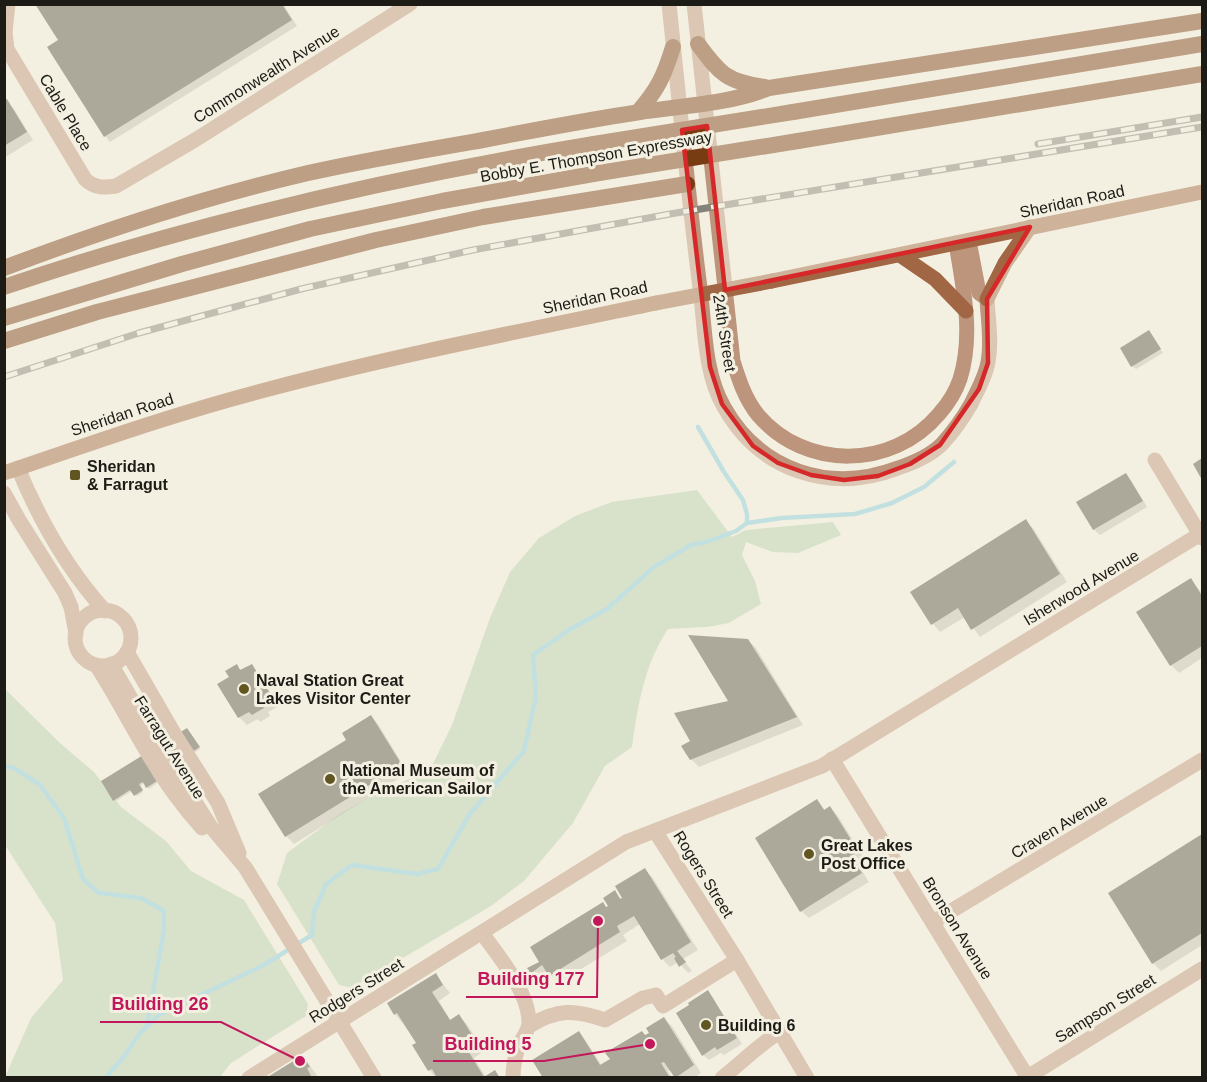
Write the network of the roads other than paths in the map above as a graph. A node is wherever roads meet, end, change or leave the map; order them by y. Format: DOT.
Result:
graph roads {
  1 [pos="8,4"];
  2 [pos="410,4"];
  3 [pos="669,4"];
  4 [pos="694,4"];
  5 [pos="1203,21"];
  6 [pos="698,44"];
  7 [pos="1203,44"];
  8 [pos="673,47"];
  9 [pos="1203,74"];
  10 [pos="769,88"];
  11 [pos="704,103"];
  12 [pos="680,106"];
  13 [pos="638,112"];
  14 [pos="141,172"];
  15 [pos="687,184"];
  16 [pos="1203,192"];
  17 [pos="1030,227"];
  18 [pos="962,242"];
  19 [pos="900,255"];
  20 [pos="4,268"];
  21 [pos="4,287"];
  22 [pos="987,299"];
  23 [pos="966,311"];
  24 [pos="4,318"];
  25 [pos="4,341"];
  26 [pos="1155,460"];
  27 [pos="11,470"];
  28 [pos="4,493"];
  29 [pos="1202,535"];
  30 [pos="105,611"];
  31 [pos="76,634"];
  32 [pos="127,652"];
  33 [pos="103,665"];
  34 [pos="832,759"];
  35 [pos="1203,760"];
  36 [pos="655,831"];
  37 [pos="245,867"];
  38 [pos="933,922"];
  39 [pos="482,933"];
  40 [pos="737,960"];
  41 [pos="1203,969"];
  42 [pos="340,1022"];
  43 [pos="529,1026"];
  44 [pos="779,1032"];
  45 [pos="249,1077"];
  46 [pos="374,1077"];
  47 [pos="513,1077"];
  48 [pos="722,1077"];
  49 [pos="807,1077"];
  50 [pos="1027,1077"];
  1 -- 14 [label="street, Cable Place"];
  2 -- 14 [label="street, Commonwealth Avenue"];
  3 -- 8 [label="street, 24th Street"];
  4 -- 6 [label="street, 24th Street"];
  5 -- 10 [label="highway"];
  6 -- 10 [label="highway"];
  6 -- 11 [label="street, 24th Street"];
  7 -- 21 [label="highway, Bobby E. Thompson Expressway, bridge"];
  8 -- 12 [label="street, 24th Street"];
  8 -- 13 [label="highway"];
  9 -- 24 [label="highway, Bobby E. Thompson Expressway, bridge"];
  10 -- 11 [label="highway"];
  11 -- 12 [label="highway"];
  11 -- 23 [label="street, 24th Street"];
  12 -- 13 [label="highway"];
  12 -- 15 [label="street, 24th Street"];
  13 -- 20 [label="highway"];
  15 -- 22 [label="street, 24th Street"];
  15 -- 25 [label="highway"];
  16 -- 17 [label="main road, Sheridan Road"];
  17 -- 18 [label="main road, Sheridan Road"];
  17 -- 22 [label="main road"];
  18 -- 19 [label="main road, Sheridan Road"];
  18 -- 22 [label="street, 24th Street"];
  18 -- 23 [label="street, 24th Street"];
  19 -- 23 [label="main road"];
  19 -- 27 [label="main road, Sheridan Road, bridge"];
  26 -- 29 [label="street"];
  27 -- 30 [label="street"];
  28 -- 31 [label="street"];
  29 -- 34 [label="street, Isherwood Avenue"];
  30 -- 31 [label="street"];
  30 -- 32 [label="street"];
  31 -- 33 [label="street"];
  32 -- 33 [label="street"];
  32 -- 37 [label="street, Farragut Avenue"];
  33 -- 37 [label="street, Farragut Avenue"];
  34 -- 36 [label="street"];
  34 -- 38 [label="street, Bronson Avenue"];
  35 -- 38 [label="street, Craven Avenue"];
  36 -- 39 [label="street, Rogers Street"];
  36 -- 40 [label="street, Rogers Street"];
  37 -- 42 [label="street, Farragut Avenue"];
  38 -- 50 [label="street, Bronson Avenue"];
  39 -- 42 [label="street, Rodgers Street"];
  39 -- 43 [label="street"];
  40 -- 43 [label="street"];
  40 -- 44 [label="street, Rogers Street"];
  41 -- 50 [label="street, Sampson Street"];
  42 -- 45 [label="street, Rodgers Street"];
  42 -- 46 [label="street, Farragut Avenue"];
  43 -- 47 [label="street"];
  44 -- 48 [label="street"];
  44 -- 49 [label="street, Rogers Street"];
}
